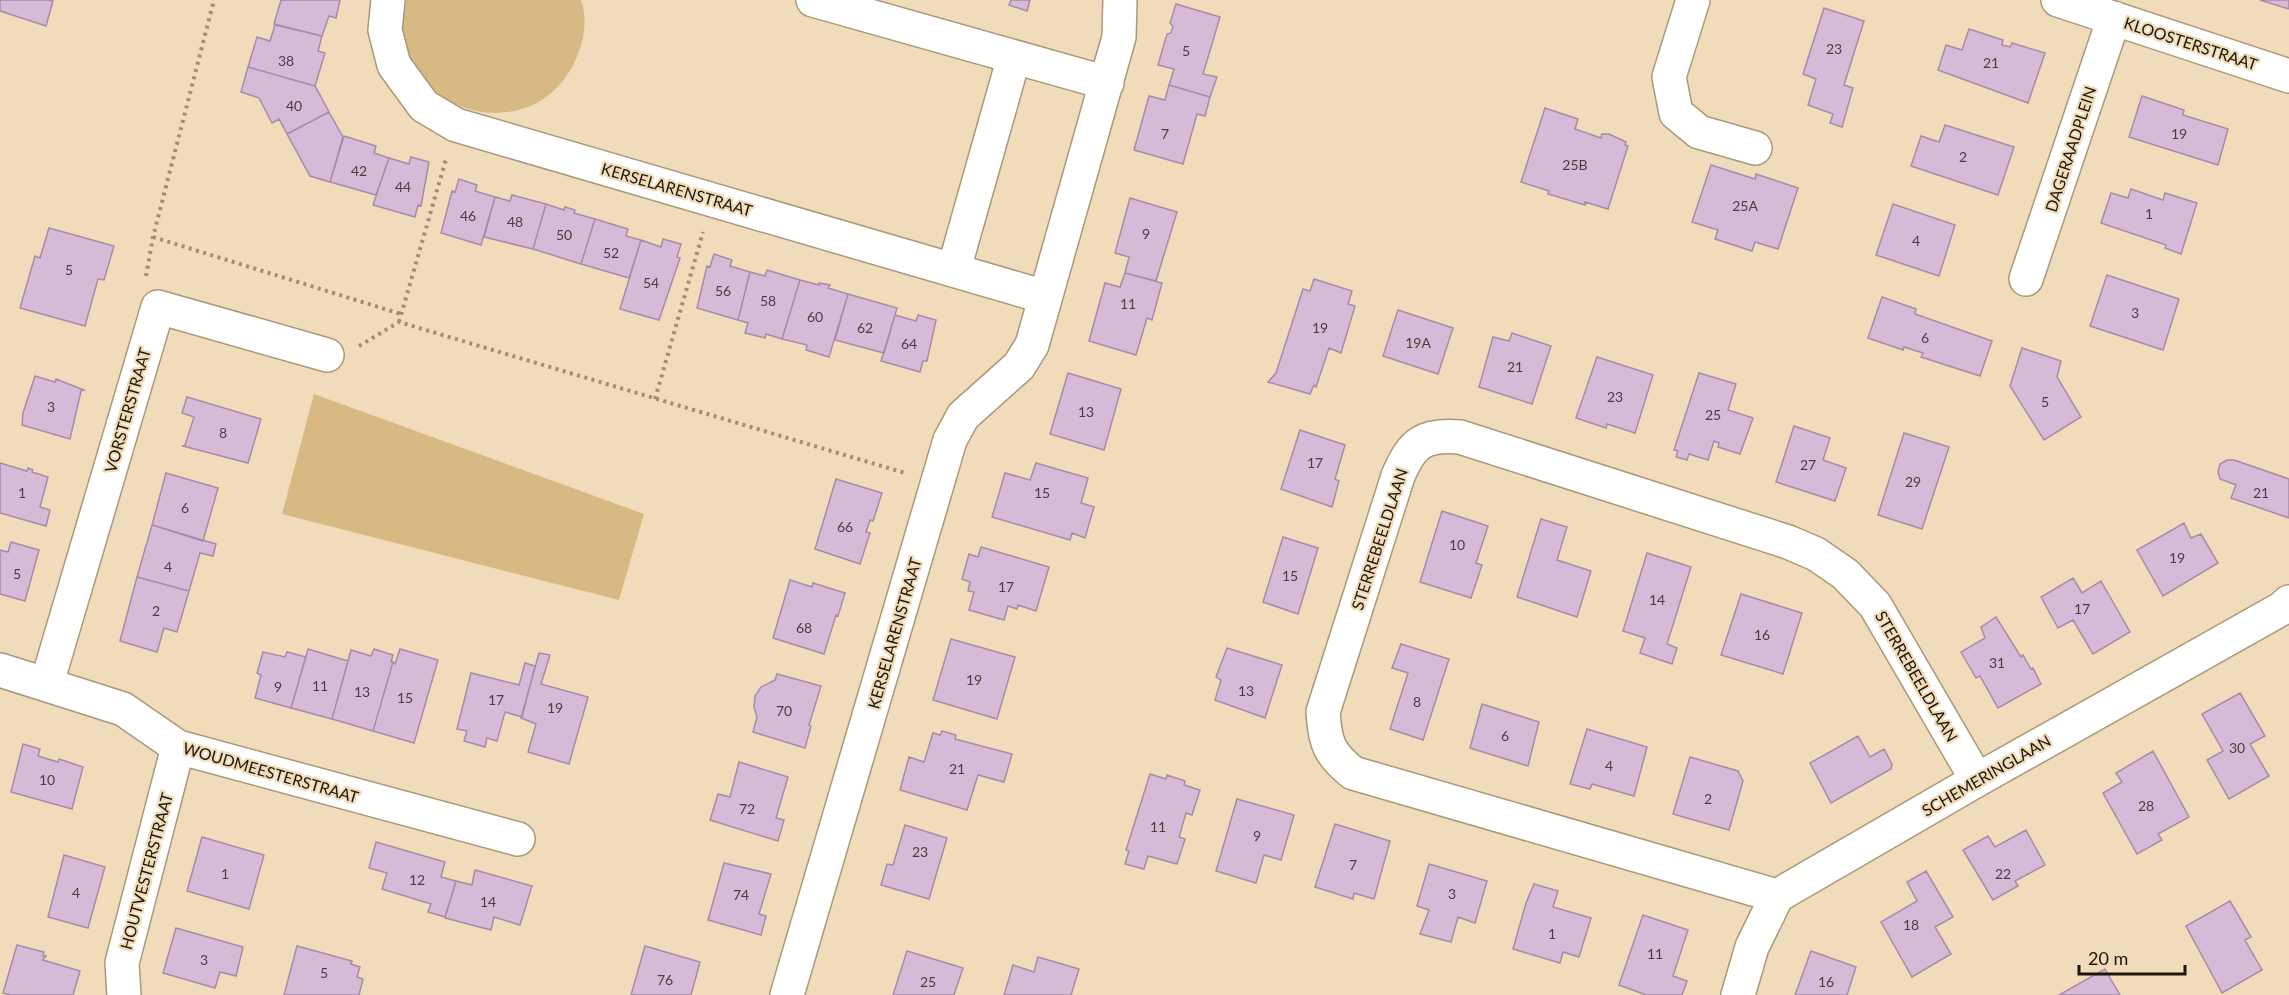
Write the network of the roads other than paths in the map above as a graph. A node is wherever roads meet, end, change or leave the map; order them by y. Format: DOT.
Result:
graph roads {
  1 [pos="388,0"];
  2 [pos="813,0"];
  3 [pos="1119,0"];
  4 [pos="1693,0"];
  5 [pos="2058,0"];
  6 [pos="2114,18"];
  7 [pos="1014,57"];
  8 [pos="2289,76"];
  9 [pos="1107,83"];
  10 [pos="1755,148"];
  11 [pos="954,269"];
  12 [pos="2026,279"];
  13 [pos="1045,297"];
  14 [pos="327,355"];
  15 [pos="2289,602"];
  16 [pos="0,670"];
  17 [pos="47,683"];
  18 [pos="178,747"];
  19 [pos="1977,780"];
  20 [pos="518,840"];
  21 [pos="1777,896"];
  22 [pos="124,995"];
  23 [pos="788,995"];
  24 [pos="1738,995"];
  1 -- 11 [label="street, KERSELARENSTRAAT"];
  2 -- 7 [label="street"];
  3 -- 9 [label="street, KERSELARENSTRAAT"];
  4 -- 10 [label="street"];
  5 -- 6 [label="street, KLOOSTERSTRAAT"];
  6 -- 8 [label="street, KLOOSTERSTRAAT"];
  6 -- 12 [label="street, DAGERAADPLEIN"];
  7 -- 9 [label="street"];
  7 -- 11 [label="street"];
  9 -- 13 [label="street, KERSELARENSTRAAT"];
  11 -- 13 [label="street, KERSELARENSTRAAT"];
  13 -- 23 [label="street, KERSELARENSTRAAT"];
  14 -- 17 [label="street, VORSTERSTRAAT"];
  15 -- 19 [label="street, SCHEMERINGLAAN"];
  16 -- 17 [label="street, WOUDMEESTERSTRAAT"];
  17 -- 18 [label="street, WOUDMEESTERSTRAAT"];
  18 -- 20 [label="street, WOUDMEESTERSTRAAT"];
  18 -- 22 [label="street, HOUTVESTERSTRAAT"];
  19 -- 21 [label="street, SCHEMERINGLAAN"];
  19 -- 21 [label="street, STERREBEELDLAAN"];
  21 -- 24 [label="street"];
}
